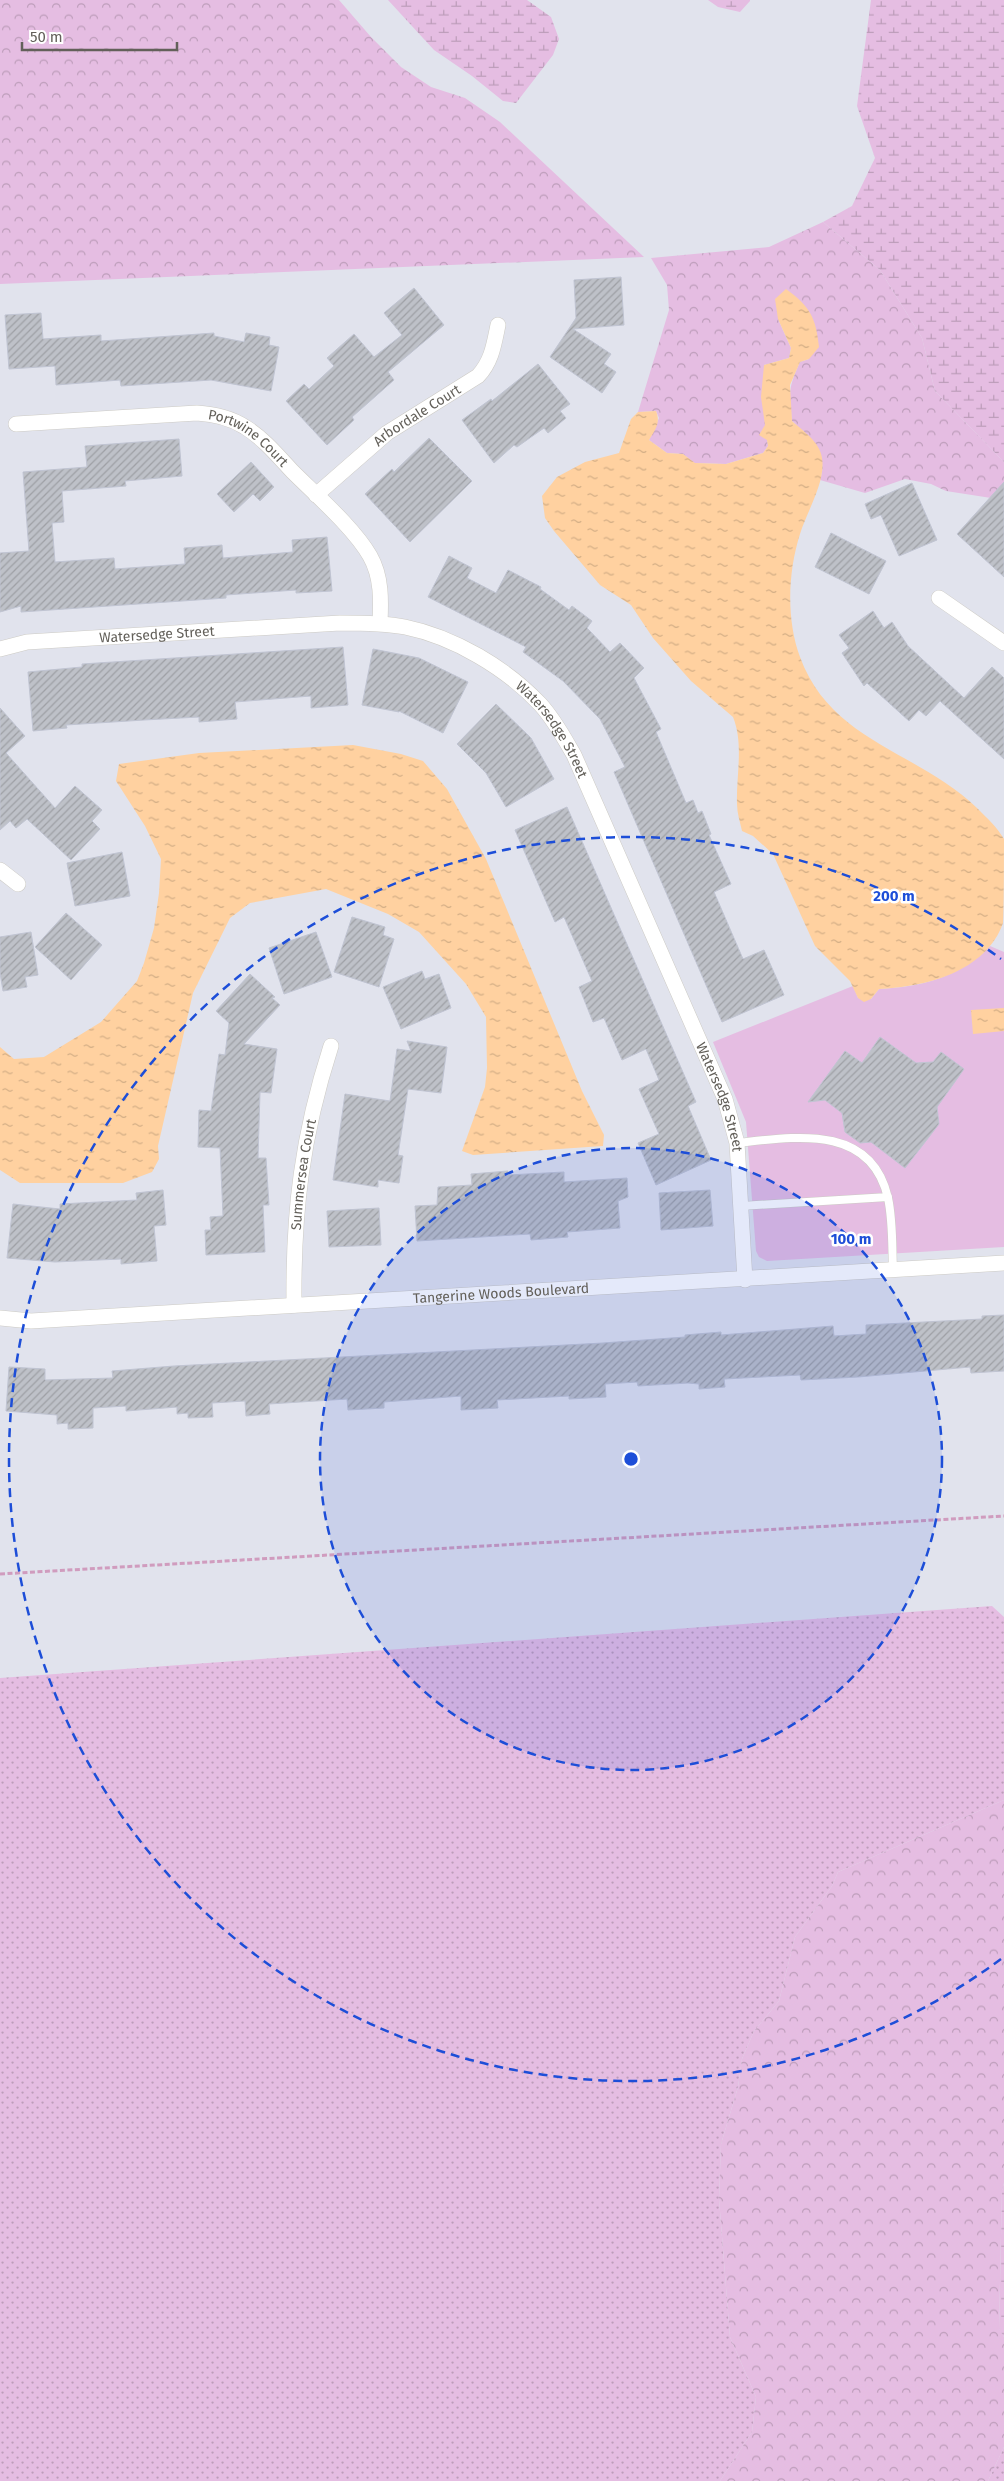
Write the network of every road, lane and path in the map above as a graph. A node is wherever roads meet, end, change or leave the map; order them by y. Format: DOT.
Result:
graph roads {
  1 [pos="498,324"];
  2 [pos="16,424"];
  3 [pos="316,495"];
  4 [pos="939,598"];
  5 [pos="380,624"];
  6 [pos="1004,643"];
  7 [pos="0,649"];
  8 [pos="0,870"];
  9 [pos="18,884"];
  10 [pos="331,1046"];
  11 [pos="737,1142"];
  12 [pos="888,1197"];
  13 [pos="741,1206"];
  14 [pos="1004,1263"];
  15 [pos="893,1270"];
  16 [pos="745,1280"];
  17 [pos="294,1305"];
  18 [pos="0,1318"];
  19 [pos="1004,1516"];
  20 [pos="0,1574"];
  1 -- 3 [label="street, Arbordale Court"];
  2 -- 3 [label="street, Portwine Court"];
  3 -- 5 [label="street, Portwine Court"];
  4 -- 6 [label="street"];
  5 -- 7 [label="street, Watersedge Street"];
  5 -- 11 [label="street, Watersedge Street"];
  8 -- 9 [label="street"];
  10 -- 17 [label="street, Summersea Court"];
  11 -- 12 [label="lane"];
  11 -- 13 [label="street, Watersedge Street"];
  12 -- 13 [label="lane"];
  12 -- 15 [label="lane"];
  13 -- 16 [label="street, Watersedge Street"];
  14 -- 15 [label="street, Tangerine Woods Boulevard"];
  15 -- 16 [label="street, Tangerine Woods Boulevard"];
  16 -- 17 [label="street, Tangerine Woods Boulevard"];
  17 -- 18 [label="street, Tangerine Woods Boulevard"];
  19 -- 20 [label="path"];
}
